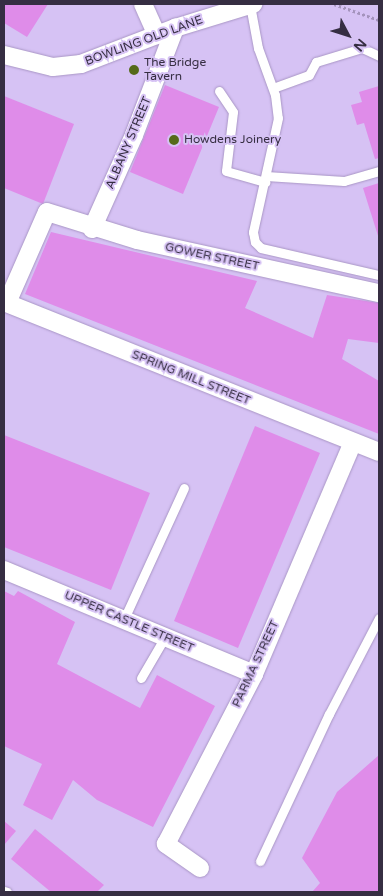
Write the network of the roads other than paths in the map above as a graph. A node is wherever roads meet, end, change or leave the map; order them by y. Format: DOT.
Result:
graph roads {
  1 [pos="143,4"];
  2 [pos="251,4"];
  3 [pos="175,28"];
  4 [pos="157,35"];
  5 [pos="4,55"];
  6 [pos="379,56"];
  7 [pos="273,88"];
  8 [pos="219,91"];
  9 [pos="379,171"];
  10 [pos="266,179"];
  11 [pos="92,228"];
  12 [pos="379,275"];
  13 [pos="379,293"];
  14 [pos="6,303"];
  15 [pos="353,442"];
  16 [pos="379,452"];
  17 [pos="184,488"];
  18 [pos="4,570"];
  19 [pos="379,618"];
  20 [pos="124,620"];
  21 [pos="165,637"];
  22 [pos="254,674"];
  23 [pos="141,678"];
  24 [pos="260,861"];
  25 [pos="200,868"];
  26 [pos="4,891"];
  27 [pos="8,892"];
  1 -- 4 [label="street"];
  2 -- 3 [label="street, BOWLING OLD LANE"];
  2 -- 7 [label="lane"];
  3 -- 4 [label="street, BOWLING OLD LANE"];
  3 -- 11 [label="street, ALBANY STREET"];
  4 -- 5 [label="street, BOWLING OLD LANE"];
  6 -- 7 [label="lane"];
  7 -- 10 [label="lane"];
  8 -- 10 [label="lane"];
  9 -- 10 [label="lane"];
  10 -- 12 [label="lane"];
  11 -- 13 [label="street, GOWER STREET"];
  11 -- 14 [label="street, GOWER STREET"];
  14 -- 15 [label="street, SPRING MILL STREET"];
  15 -- 16 [label="street, SPRING MILL STREET"];
  15 -- 22 [label="street, PARMA STREET"];
  17 -- 20 [label="lane"];
  18 -- 20 [label="street, UPPER CASTLE STREET"];
  19 -- 24 [label="lane"];
  20 -- 21 [label="street, UPPER CASTLE STREET"];
  21 -- 22 [label="street, UPPER CASTLE STREET"];
  21 -- 23 [label="lane"];
  22 -- 25 [label="street, PARMA STREET"];
  26 -- 27 [label="lane"];
}
